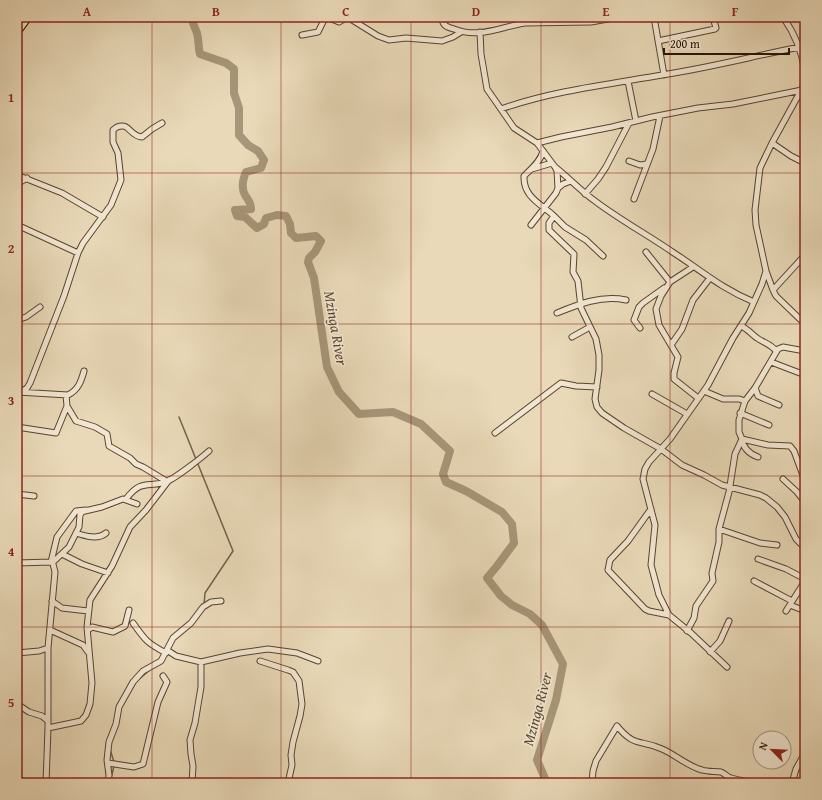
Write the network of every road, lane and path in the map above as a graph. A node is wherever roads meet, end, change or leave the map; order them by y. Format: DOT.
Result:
graph roads {
  1 [pos="28,17"];
  2 [pos="442,17"];
  3 [pos="619,17"];
  4 [pos="654,17"];
  5 [pos="714,17"];
  6 [pos="783,17"];
  7 [pos="17,32"];
  8 [pos="460,32"];
  9 [pos="480,32"];
  10 [pos="302,34"];
  11 [pos="658,42"];
  12 [pos="800,47"];
  13 [pos="805,72"];
  14 [pos="664,75"];
  15 [pos="628,80"];
  16 [pos="804,85"];
  17 [pos="501,109"];
  18 [pos="660,116"];
  19 [pos="636,121"];
  20 [pos="162,123"];
  21 [pos="629,123"];
  22 [pos="537,143"];
  23 [pos="772,143"];
  24 [pos="543,151"];
  25 [pos="629,161"];
  26 [pos="805,163"];
  27 [pos="647,164"];
  28 [pos="545,166"];
  29 [pos="554,167"];
  30 [pos="532,169"];
  31 [pos="17,175"];
  32 [pos="27,178"];
  33 [pos="571,181"];
  34 [pos="17,184"];
  35 [pos="558,188"];
  36 [pos="585,194"];
  37 [pos="634,199"];
  38 [pos="545,208"];
  39 [pos="554,216"];
  40 [pos="103,217"];
  41 [pos="17,225"];
  42 [pos="530,225"];
  43 [pos="646,252"];
  44 [pos="78,253"];
  45 [pos="805,255"];
  46 [pos="602,256"];
  47 [pos="693,267"];
  48 [pos="766,271"];
  49 [pos="710,278"];
  50 [pos="669,283"];
  51 [pos="773,290"];
  52 [pos="626,300"];
  53 [pos="754,302"];
  54 [pos="580,303"];
  55 [pos="40,307"];
  56 [pos="557,313"];
  57 [pos="17,320"];
  58 [pos="805,324"];
  59 [pos="741,326"];
  60 [pos="590,327"];
  61 [pos="640,328"];
  62 [pos="572,337"];
  63 [pos="671,345"];
  64 [pos="776,351"];
  65 [pos="805,351"];
  66 [pos="771,362"];
  67 [pos="84,371"];
  68 [pos="805,375"];
  69 [pos="597,387"];
  70 [pos="755,388"];
  71 [pos="704,391"];
  72 [pos="19,392"];
  73 [pos="652,394"];
  74 [pos="66,395"];
  75 [pos="698,398"];
  76 [pos="744,401"];
  77 [pos="779,405"];
  78 [pos="67,406"];
  79 [pos="740,413"];
  80 [pos="687,414"];
  81 [pos="74,420"];
  82 [pos="61,422"];
  83 [pos="769,425"];
  84 [pos="17,427"];
  85 [pos="494,433"];
  86 [pos="742,439"];
  87 [pos="661,449"];
  88 [pos="209,451"];
  89 [pos="758,457"];
  90 [pos="783,478"];
  91 [pos="167,481"];
  92 [pos="805,481"];
  93 [pos="729,488"];
  94 [pos="17,494"];
  95 [pos="34,496"];
  96 [pos="126,499"];
  97 [pos="805,502"];
  98 [pos="137,504"];
  99 [pos="651,509"];
  100 [pos="89,510"];
  101 [pos="719,529"];
  102 [pos="76,533"];
  103 [pos="106,533"];
  104 [pos="777,545"];
  105 [pos="805,546"];
  106 [pos="62,554"];
  107 [pos="758,559"];
  108 [pos="17,563"];
  109 [pos="52,563"];
  110 [pos="108,573"];
  111 [pos="805,580"];
  112 [pos="754,581"];
  113 [pos="52,601"];
  114 [pos="221,601"];
  115 [pos="791,603"];
  116 [pos="129,610"];
  117 [pos="88,611"];
  118 [pos="786,611"];
  119 [pos="805,611"];
  120 [pos="669,615"];
  121 [pos="729,621"];
  122 [pos="133,623"];
  123 [pos="50,630"];
  124 [pos="88,630"];
  125 [pos="687,631"];
  126 [pos="48,648"];
  127 [pos="166,651"];
  128 [pos="89,652"];
  129 [pos="710,652"];
  130 [pos="17,653"];
  131 [pos="260,661"];
  132 [pos="318,661"];
  133 [pos="201,662"];
  134 [pos="727,667"];
  135 [pos="164,676"];
  136 [pos="17,704"];
  137 [pos="47,720"];
  138 [pos="48,728"];
  139 [pos="805,753"];
  140 [pos="108,763"];
  141 [pos="17,779"];
  142 [pos="24,783"];
  143 [pos="46,783"];
  144 [pos="108,783"];
  145 [pos="192,783"];
  146 [pos="288,783"];
  147 [pos="592,783"];
  148 [pos="752,783"];
  149 [pos="792,783"];
  1 -- 7 [label="street"];
  2 -- 8 [label="street"];
  3 -- 9 [label="street"];
  4 -- 11 [label="street"];
  5 -- 11 [label="street"];
  6 -- 12 [label="street"];
  8 -- 9 [label="street"];
  8 -- 10 [label="street"];
  9 -- 17 [label="street"];
  11 -- 14 [label="street"];
  12 -- 13 [label="street"];
  12 -- 14 [label="street"];
  14 -- 15 [label="street"];
  15 -- 17 [label="street"];
  15 -- 19 [label="street"];
  16 -- 18 [label="street"];
  16 -- 23 [label="street"];
  17 -- 22 [label="street"];
  18 -- 19 [label="street"];
  18 -- 27 [label="street"];
  19 -- 21 [label="street"];
  20 -- 40 [label="street"];
  21 -- 22 [label="street"];
  21 -- 36 [label="street"];
  22 -- 24 [label="street"];
  23 -- 26 [label="street"];
  23 -- 48 [label="street"];
  24 -- 29 [label="street"];
  24 -- 30 [label="street"];
  25 -- 27 [label="street"];
  27 -- 37 [label="street"];
  28 -- 29 [label="street"];
  28 -- 29 [label="street"];
  28 -- 30 [label="street"];
  29 -- 33 [label="street"];
  29 -- 35 [label="street"];
  30 -- 38 [label="street"];
  31 -- 32 [label="street"];
  32 -- 34 [label="street"];
  32 -- 40 [label="street"];
  33 -- 35 [label="street"];
  33 -- 36 [label="street"];
  35 -- 38 [label="street"];
  36 -- 47 [label="street"];
  38 -- 39 [label="street"];
  38 -- 42 [label="street"];
  39 -- 46 [label="street"];
  39 -- 54 [label="street"];
  40 -- 44 [label="street"];
  41 -- 44 [label="street"];
  43 -- 50 [label="street"];
  44 -- 72 [label="street"];
  45 -- 51 [label="street"];
  47 -- 49 [label="street"];
  47 -- 50 [label="street"];
  48 -- 51 [label="street"];
  48 -- 53 [label="street"];
  49 -- 53 [label="street"];
  49 -- 63 [label="street"];
  50 -- 61 [label="street"];
  50 -- 63 [label="street"];
  51 -- 58 [label="street"];
  52 -- 54 [label="street"];
  53 -- 59 [label="street"];
  54 -- 56 [label="street"];
  54 -- 60 [label="street"];
  55 -- 57 [label="street"];
  59 -- 64 [label="street"];
  59 -- 71 [label="street"];
  60 -- 62 [label="street"];
  60 -- 69 [label="street"];
  63 -- 75 [label="street"];
  64 -- 65 [label="street"];
  64 -- 66 [label="street"];
  66 -- 68 [label="street"];
  66 -- 70 [label="street"];
  67 -- 74 [label="street"];
  69 -- 85 [label="street"];
  69 -- 87 [label="street"];
  70 -- 76 [label="street"];
  70 -- 77 [label="street"];
  71 -- 75 [label="street"];
  71 -- 76 [label="street"];
  72 -- 74 [label="street"];
  73 -- 80 [label="street"];
  74 -- 78 [label="street"];
  75 -- 80 [label="street"];
  76 -- 79 [label="street"];
  78 -- 81 [label="street"];
  78 -- 82 [label="street"];
  79 -- 83 [label="street"];
  79 -- 86 [label="street"];
  80 -- 87 [label="street"];
  81 -- 82 [label="street"];
  81 -- 91 [label="street"];
  82 -- 84 [label="street"];
  86 -- 89 [label="street"];
  86 -- 92 [label="street"];
  86 -- 93 [label="street"];
  87 -- 93 [label="street"];
  87 -- 99 [label="street"];
  88 -- 91 [label="street"];
  90 -- 97 [label="street"];
  91 -- 96 [label="street"];
  91 -- 110 [label="street"];
  93 -- 101 [label="street"];
  93 -- 105 [label="street"];
  94 -- 95 [label="street"];
  96 -- 98 [label="street"];
  96 -- 100 [label="street"];
  99 -- 120 [label="street"];
  99 -- 120 [label="street"];
  100 -- 102 [label="street"];
  100 -- 109 [label="street"];
  101 -- 104 [label="street"];
  101 -- 125 [label="street"];
  102 -- 103 [label="street"];
  102 -- 106 [label="street"];
  106 -- 109 [label="street"];
  106 -- 110 [label="street"];
  107 -- 111 [label="street"];
  108 -- 109 [label="street"];
  109 -- 113 [label="street"];
  110 -- 117 [label="street"];
  111 -- 115 [label="street"];
  112 -- 115 [label="street"];
  113 -- 117 [label="street"];
  113 -- 123 [label="street"];
  114 -- 127 [label="street"];
  115 -- 118 [label="street"];
  115 -- 119 [label="street"];
  116 -- 124 [label="street"];
  117 -- 124 [label="street"];
  120 -- 125 [label="street"];
  121 -- 129 [label="street"];
  122 -- 127 [label="street"];
  123 -- 126 [label="street"];
  123 -- 128 [label="street"];
  124 -- 128 [label="street"];
  125 -- 129 [label="street"];
  126 -- 130 [label="street"];
  126 -- 137 [label="street"];
  127 -- 133 [label="street"];
  127 -- 140 [label="street"];
  128 -- 138 [label="street"];
  129 -- 134 [label="street"];
  131 -- 146 [label="street"];
  132 -- 133 [label="street"];
  133 -- 145 [label="street"];
  135 -- 140 [label="street"];
  136 -- 137 [label="street"];
  137 -- 138 [label="street"];
  138 -- 143 [label="street"];
  139 -- 149 [label="street"];
  140 -- 144 [label="street"];
  141 -- 142 [label="street"];
  147 -- 148 [label="street"];
}
